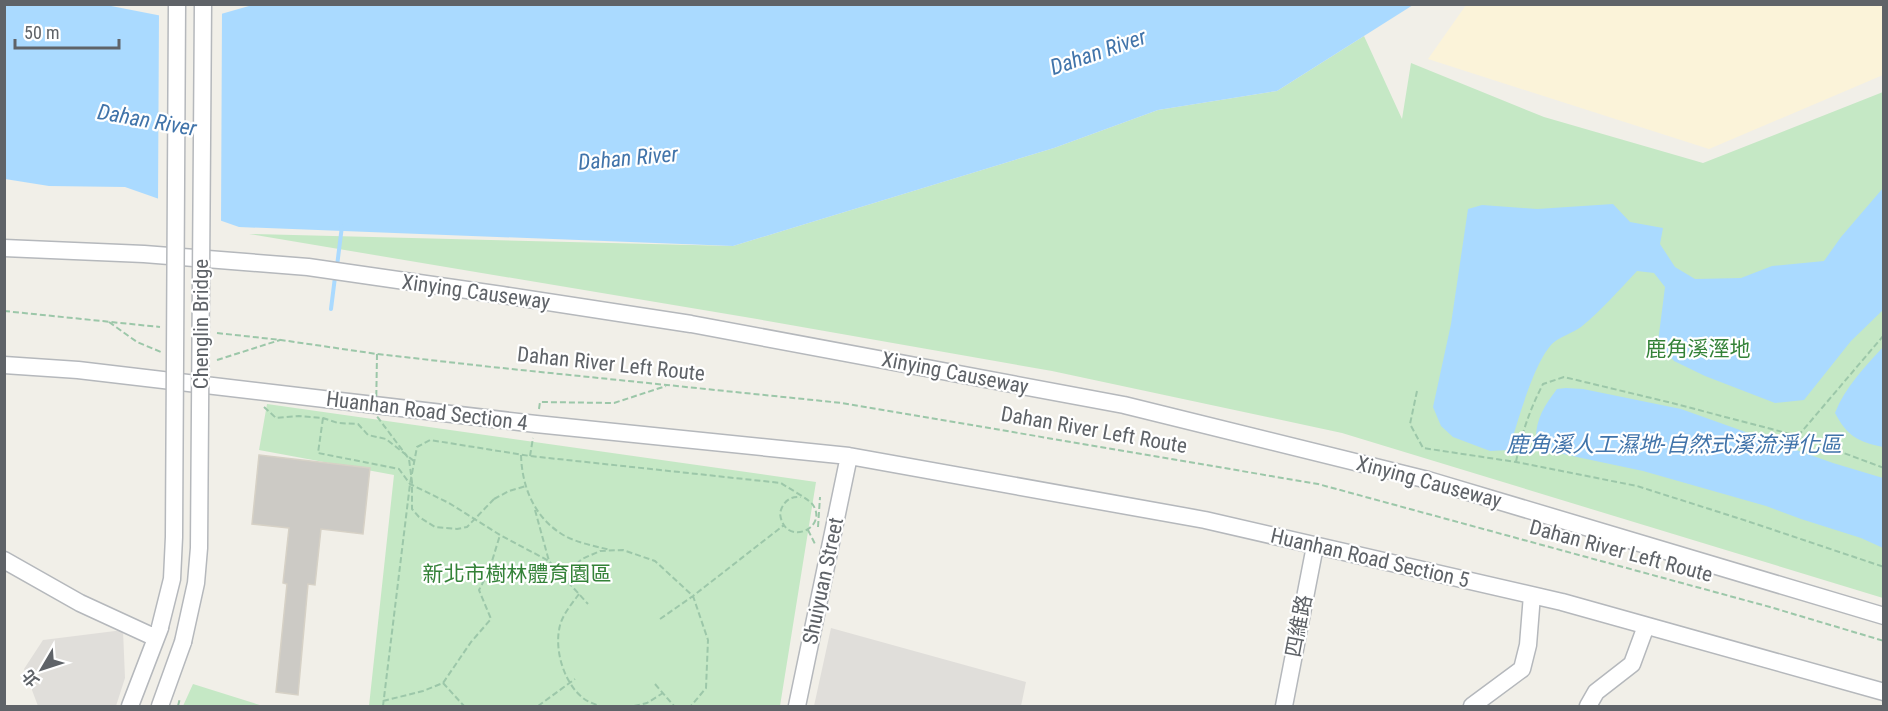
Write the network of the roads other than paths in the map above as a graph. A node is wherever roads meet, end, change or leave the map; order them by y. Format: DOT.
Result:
graph roads {
  1 [pos="177,4"];
  2 [pos="203,4"];
  3 [pos="4,248"];
  4 [pos="4,365"];
  5 [pos="849,456"];
  6 [pos="1315,546"];
  7 [pos="4,560"];
  8 [pos="1532,595"];
  9 [pos="1884,616"];
  10 [pos="1646,626"];
  11 [pos="158,632"];
  12 [pos="1882,692"];
  13 [pos="130,706"];
  14 [pos="160,706"];
  15 [pos="797,706"];
  16 [pos="1284,706"];
  17 [pos="1472,706"];
  18 [pos="1588,706"];
  19 [pos="1872,706"];
  1 -- 11 [label="street, Chenglin Bridge, bridge"];
  2 -- 14 [label="street, Chenglin Bridge, bridge"];
  3 -- 9 [label="street, Xinying Causeway"];
  4 -- 5 [label="street, Huanhan Road Section 4"];
  5 -- 6 [label="street, Huanhan Road Section 5"];
  5 -- 15 [label="street, Shuiyuan Street"];
  6 -- 8 [label="street, Huanhan Road Section 5"];
  6 -- 16 [label="street, 四維路"];
  7 -- 11 [label="street"];
  8 -- 10 [label="street, Huanhan Road Section 5"];
  8 -- 17 [label="street"];
  10 -- 12 [label="street, Huanhan Road Section 5"];
  10 -- 18 [label="street"];
  11 -- 13 [label="street, Chenglin Bridge"];
  12 -- 19 [label="street"];
}
